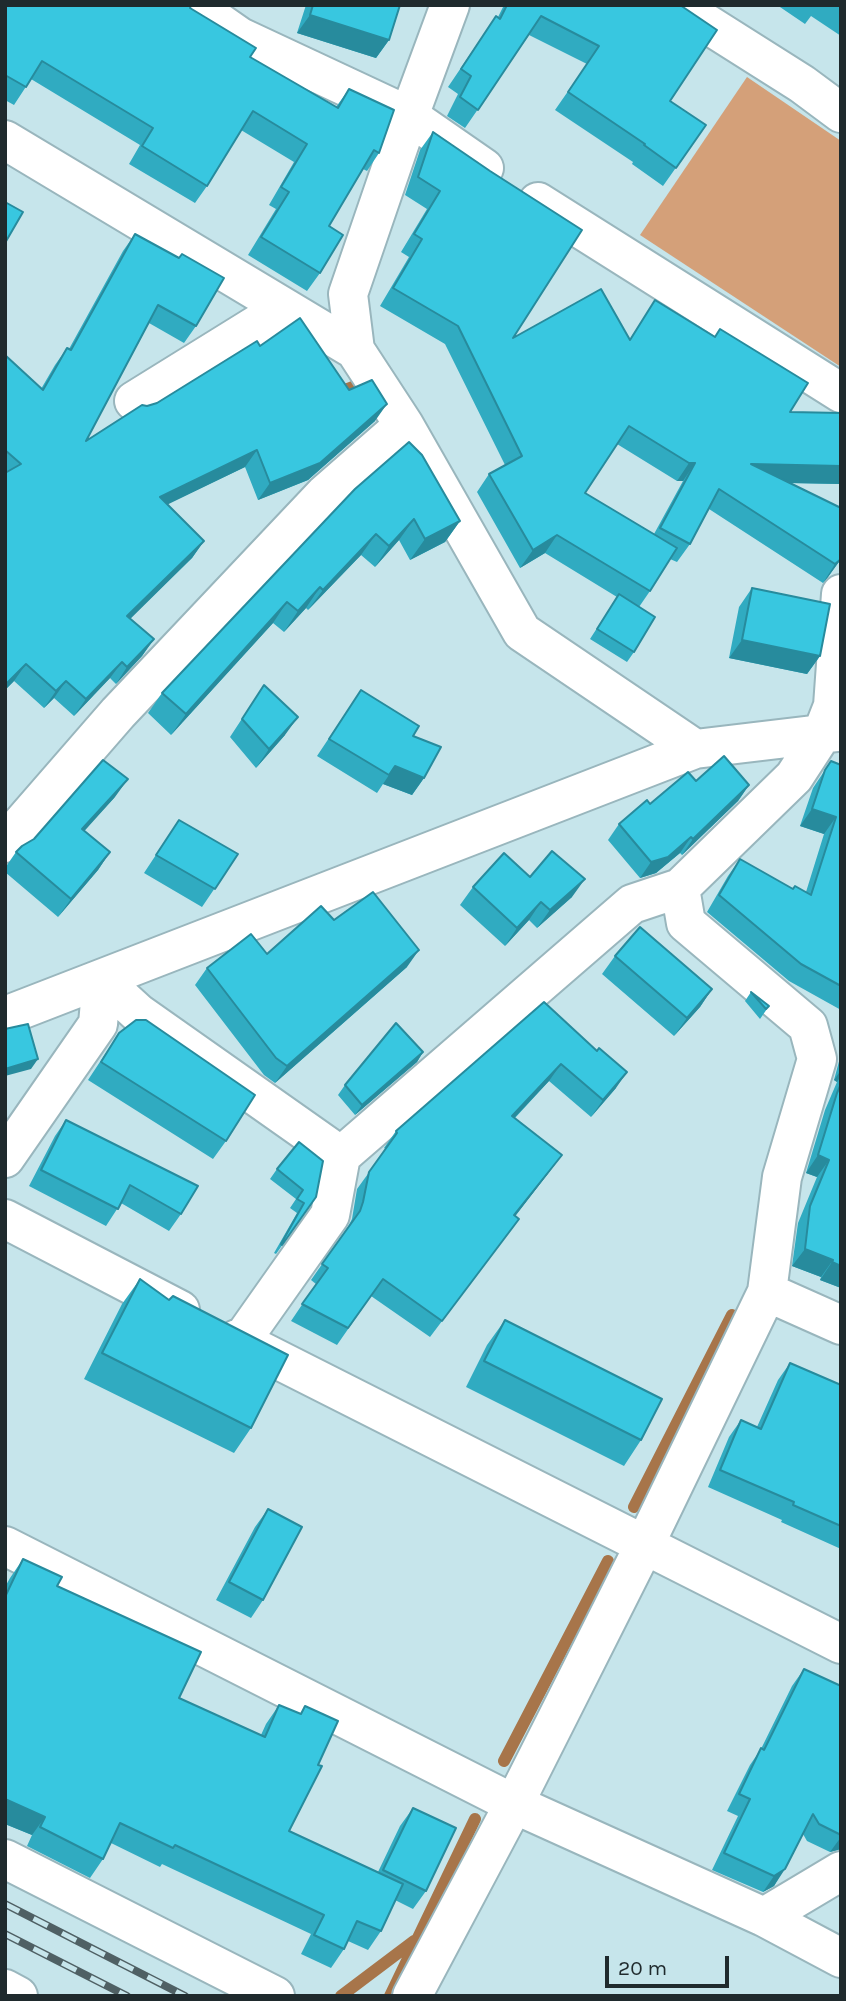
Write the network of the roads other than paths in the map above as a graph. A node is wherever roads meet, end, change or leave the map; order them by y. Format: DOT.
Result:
graph roads {
  1 [pos="194,5"];
  2 [pos="450,5"];
  3 [pos="677,5"];
  4 [pos="841,113"];
  5 [pos="410,116"];
  6 [pos="5,139"];
  7 [pos="284,308"];
  8 [pos="355,350"];
  9 [pos="841,393"];
  10 [pos="134,401"];
  11 [pos="404,425"];
  12 [pos="841,594"];
  13 [pos="831,733"];
  14 [pos="695,749"];
  15 [pos="5,844"];
  16 [pos="680,888"];
  17 [pos="102,980"];
  18 [pos="5,1016"];
  19 [pos="341,1156"];
  20 [pos="5,1158"];
  21 [pos="5,1219"];
  22 [pos="767,1292"];
  23 [pos="841,1325"];
  24 [pos="241,1342"];
  25 [pos="645,1544"];
  26 [pos="5,1546"];
  27 [pos="841,1644"];
  28 [pos="514,1804"];
  29 [pos="5,1859"];
  30 [pos="841,1871"];
  31 [pos="764,1917"];
  32 [pos="841,1958"];
  33 [pos="5,1989"];
  34 [pos="18,1996"];
  35 [pos="275,1996"];
  36 [pos="412,1996"];
  1 -- 5 [label="street"];
  2 -- 5 [label="street"];
  3 -- 4 [label="street"];
  5 -- 8 [label="street"];
  5 -- 9 [label="street"];
  6 -- 7 [label="street"];
  7 -- 8 [label="street"];
  7 -- 10 [label="street"];
  8 -- 11 [label="street"];
  11 -- 14 [label="street"];
  11 -- 15 [label="street"];
  12 -- 13 [label="street"];
  13 -- 14 [label="street"];
  13 -- 16 [label="street"];
  14 -- 17 [label="street"];
  16 -- 19 [label="street"];
  16 -- 22 [label="street"];
  17 -- 18 [label="street"];
  17 -- 19 [label="street"];
  17 -- 20 [label="street"];
  19 -- 24 [label="street"];
  21 -- 24 [label="street"];
  22 -- 23 [label="street"];
  22 -- 25 [label="street"];
  24 -- 25 [label="street"];
  25 -- 27 [label="street"];
  25 -- 28 [label="street"];
  26 -- 28 [label="street"];
  28 -- 31 [label="street"];
  28 -- 36 [label="street"];
  29 -- 35 [label="street"];
  30 -- 31 [label="street"];
  31 -- 32 [label="street"];
  33 -- 34 [label="street"];
}
